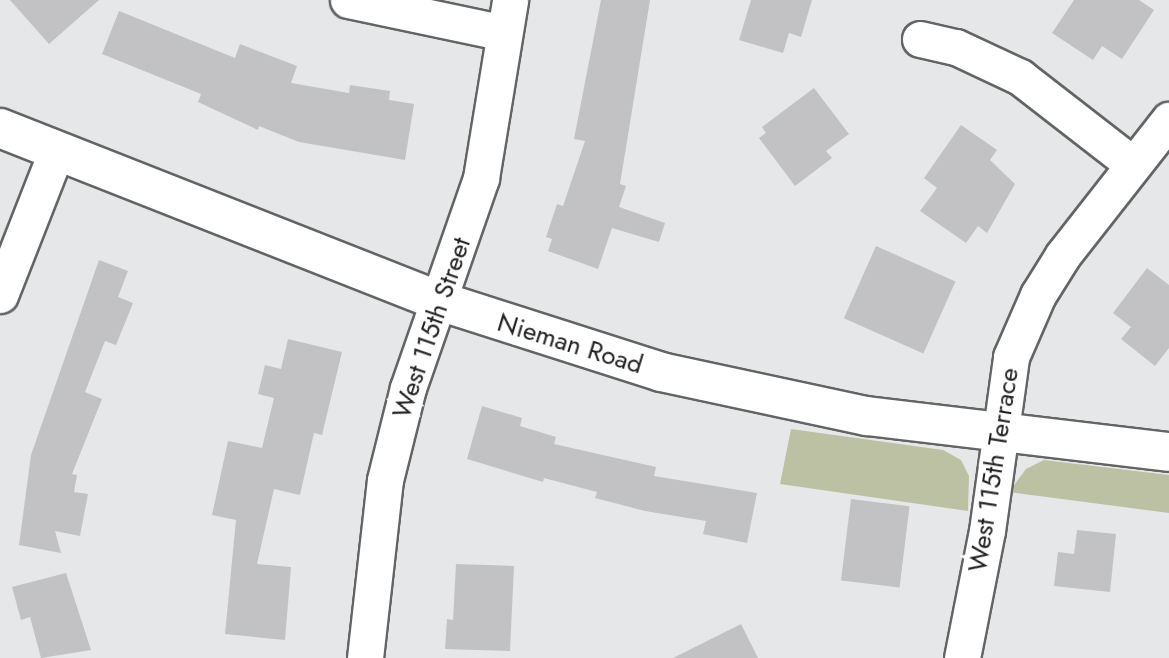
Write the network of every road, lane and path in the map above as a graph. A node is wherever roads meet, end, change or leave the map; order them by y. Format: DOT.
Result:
graph roads {
  1 [pos="348,0"];
  2 [pos="507,16"];
  3 [pos="920,39"];
  4 [pos="1169,120"];
  5 [pos="0,128"];
  6 [pos="56,152"];
  7 [pos="1132,164"];
  8 [pos="0,295"];
  9 [pos="439,301"];
  10 [pos="999,433"];
  11 [pos="1169,452"];
  12 [pos="365,658"];
  13 [pos="962,658"];
  1 -- 2 [label="street"];
  2 -- 9 [label="street, West 115th Street"];
  3 -- 7 [label="street"];
  4 -- 7 [label="street, West 115th Terrace"];
  5 -- 6 [label="street, Nieman Road"];
  6 -- 8 [label="street"];
  6 -- 9 [label="street, Nieman Road"];
  7 -- 10 [label="street, West 115th Terrace"];
  9 -- 10 [label="street, Nieman Road"];
  9 -- 12 [label="street, West 115th Street"];
  10 -- 11 [label="street, Nieman Road"];
  10 -- 13 [label="street, West 115th Terrace"];
}
